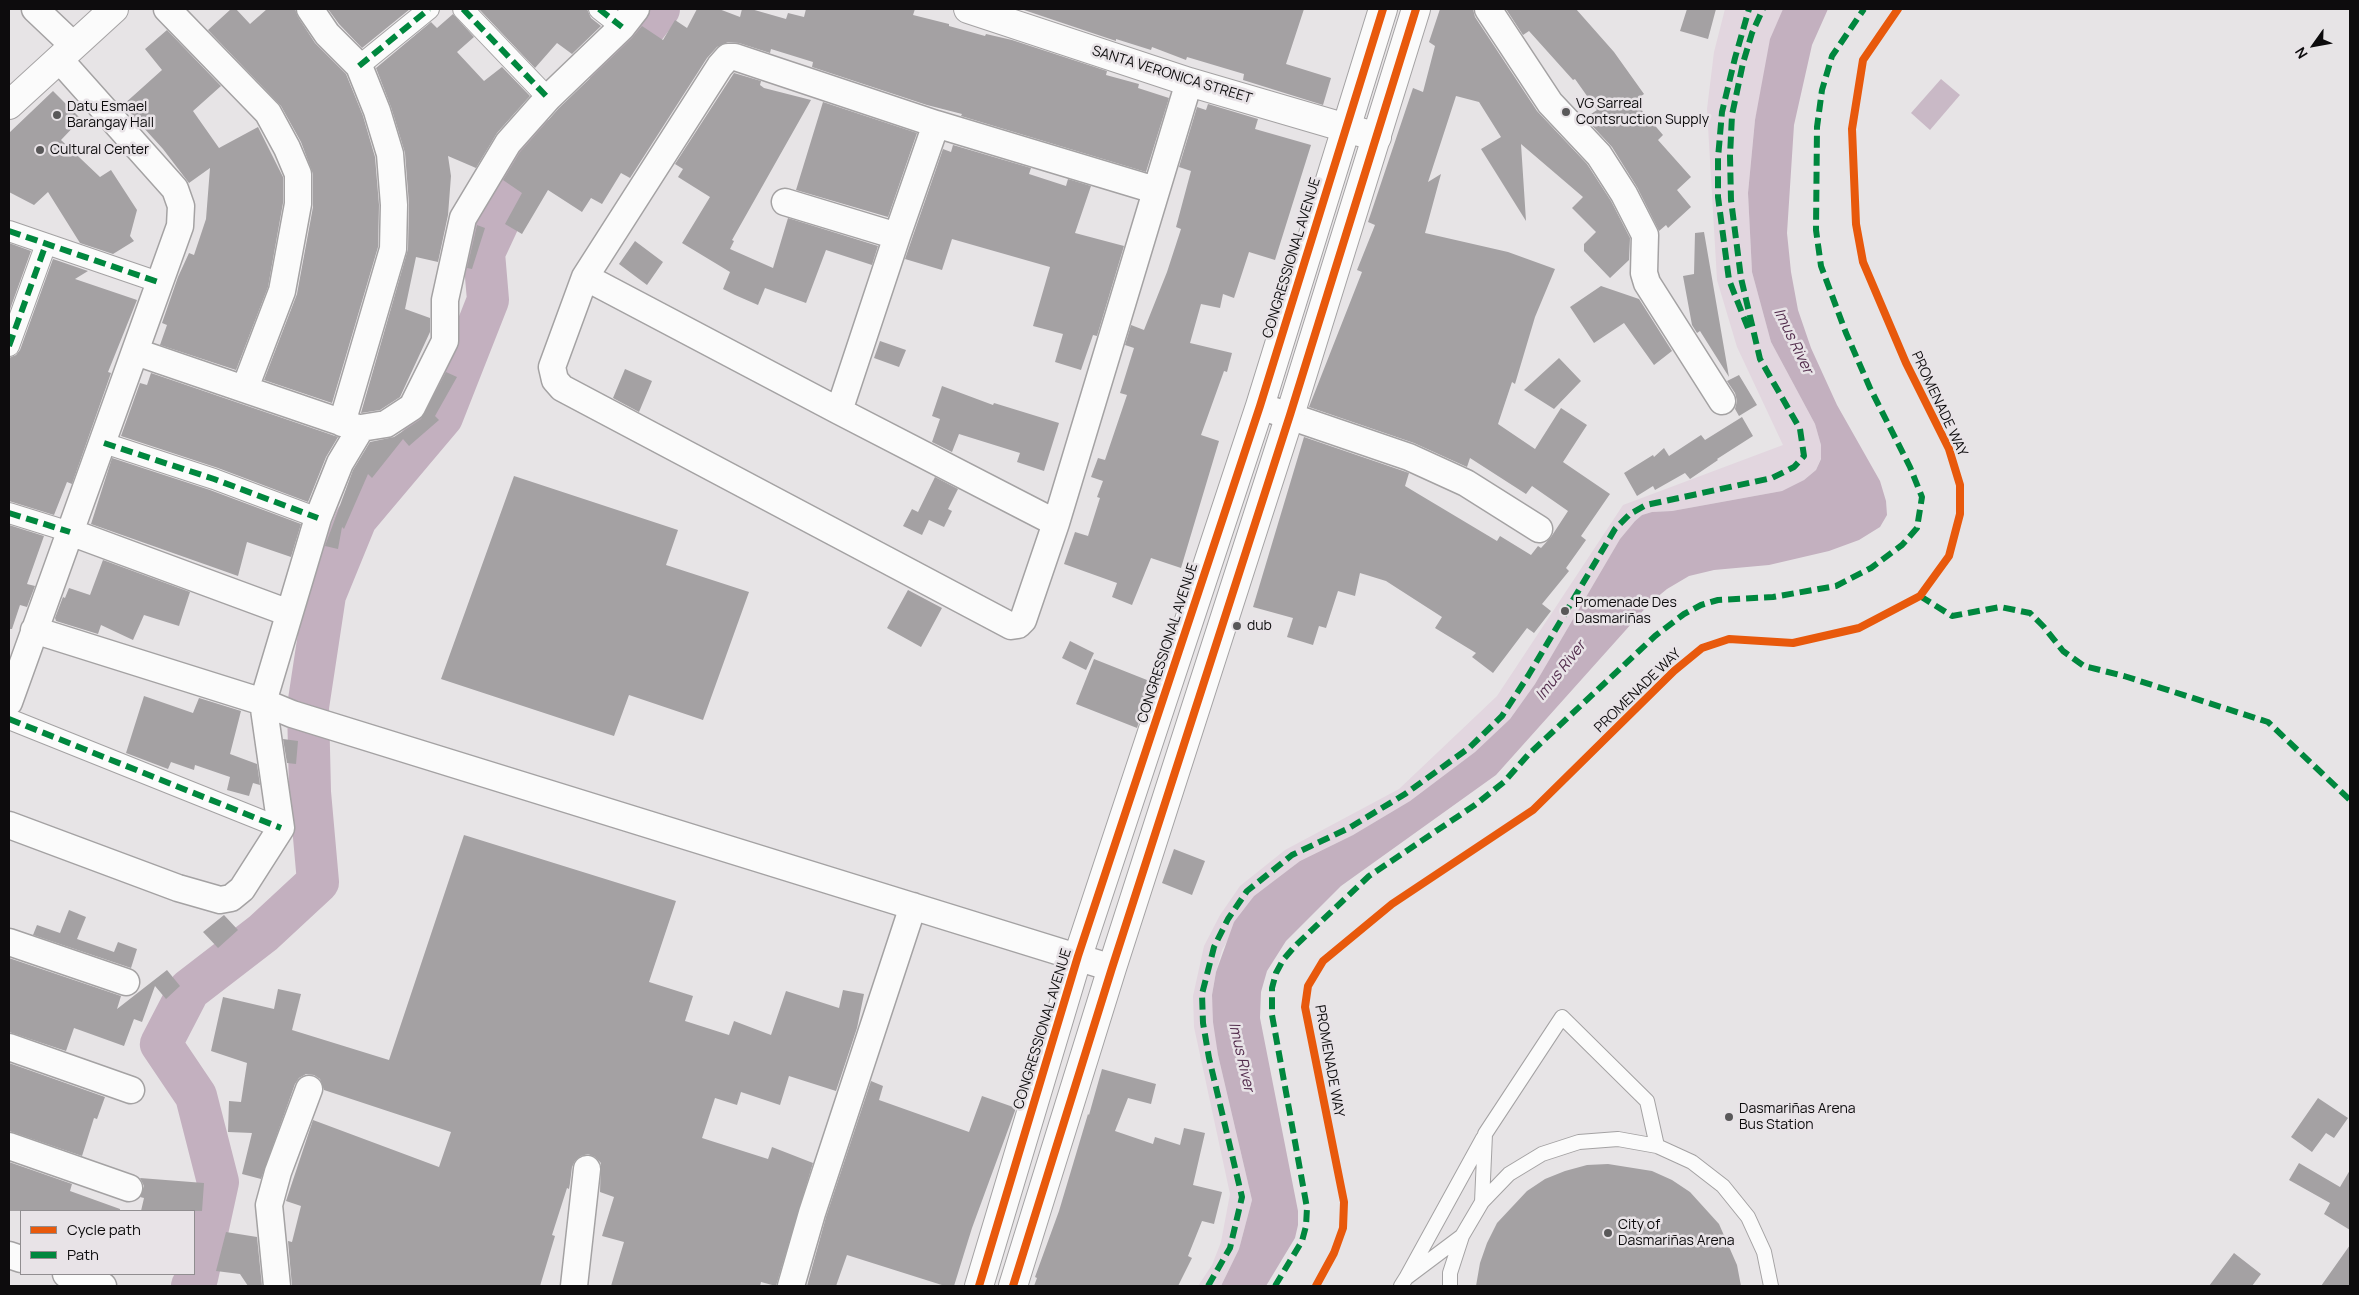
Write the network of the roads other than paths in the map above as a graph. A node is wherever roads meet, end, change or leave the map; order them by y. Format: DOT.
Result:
graph roads {
  1 [pos="35,9"];
  2 [pos="114,9"];
  3 [pos="167,9"];
  4 [pos="310,9"];
  5 [pos="430,9"];
  6 [pos="463,9"];
  7 [pos="599,9"];
  8 [pos="968,9"];
  9 [pos="1383,9"];
  10 [pos="1416,9"];
  11 [pos="1488,9"];
  12 [pos="629,18"];
  13 [pos="66,52"];
  14 [pos="358,66"];
  15 [pos="1189,82"];
  16 [pos="548,98"];
  17 [pos="9,106"];
  18 [pos="936,124"];
  19 [pos="1346,127"];
  20 [pos="1377,137"];
  21 [pos="1156,190"];
  22 [pos="785,202"];
  23 [pos="9,231"];
  24 [pos="896,236"];
  25 [pos="46,244"];
  26 [pos="585,277"];
  27 [pos="161,283"];
  28 [pos="9,346"];
  29 [pos="136,352"];
  30 [pos="245,388"];
  31 [pos="1722,401"];
  32 [pos="1260,406"];
  33 [pos="839,411"];
  34 [pos="1290,415"];
  35 [pos="352,426"];
  36 [pos="104,443"];
  37 [pos="9,513"];
  38 [pos="318,518"];
  39 [pos="1056,523"];
  40 [pos="1539,529"];
  41 [pos="70,532"];
  42 [pos="289,613"];
  43 [pos="34,630"];
  44 [pos="9,702"];
  45 [pos="263,702"];
  46 [pos="9,719"];
  47 [pos="9,825"];
  48 [pos="281,828"];
  49 [pos="913,906"];
  50 [pos="9,942"];
  51 [pos="1078,956"];
  52 [pos="1112,968"];
  53 [pos="126,982"];
  54 [pos="9,1046"];
  55 [pos="309,1089"];
  56 [pos="131,1090"];
  57 [pos="1485,1134"];
  58 [pos="9,1146"];
  59 [pos="1657,1146"];
  60 [pos="587,1169"];
  61 [pos="129,1188"];
  62 [pos="1482,1202"];
  63 [pos="1462,1236"];
  64 [pos="69,1275"];
  65 [pos="1403,1282"];
  66 [pos="104,1286"];
  67 [pos="277,1286"];
  68 [pos="574,1286"];
  69 [pos="791,1286"];
  70 [pos="979,1286"];
  71 [pos="1013,1286"];
  72 [pos="1450,1286"];
  73 [pos="1770,1286"];
  1 -- 13 [label="street"];
  2 -- 13 [label="main road"];
  3 -- 30 [label="street"];
  4 -- 14 [label="street"];
  5 -- 14 [label="street"];
  6 -- 16 [label="street"];
  7 -- 12 [label="street"];
  8 -- 15 [label="main road, SANTA VERONICA STREET"];
  9 -- 19 [label="main road, CONGRESSIONAL AVENUE"];
  10 -- 20 [label="main road"];
  11 -- 31 [label="street"];
  12 -- 16 [label="street"];
  13 -- 17 [label="main road"];
  13 -- 27 [label="street"];
  14 -- 35 [label="street"];
  15 -- 19 [label="main road, SANTA VERONICA STREET"];
  15 -- 21 [label="street"];
  16 -- 35 [label="street"];
  18 -- 21 [label="street"];
  18 -- 24 [label="street"];
  18 -- 26 [label="street"];
  19 -- 20 [label="main road, SANTA VERONICA STREET"];
  19 -- 32 [label="main road, CONGRESSIONAL AVENUE"];
  20 -- 34 [label="main road"];
  21 -- 39 [label="street"];
  22 -- 24 [label="street"];
  23 -- 25 [label="street"];
  24 -- 33 [label="street"];
  25 -- 27 [label="street"];
  25 -- 28 [label="street"];
  26 -- 33 [label="street"];
  26 -- 39 [label="street"];
  27 -- 29 [label="street"];
  29 -- 30 [label="street"];
  29 -- 36 [label="street"];
  30 -- 35 [label="street"];
  32 -- 34 [label="street"];
  32 -- 51 [label="main road, CONGRESSIONAL AVENUE"];
  33 -- 39 [label="street"];
  34 -- 40 [label="street"];
  34 -- 52 [label="main road"];
  35 -- 38 [label="street"];
  36 -- 38 [label="street"];
  36 -- 41 [label="street"];
  37 -- 41 [label="street"];
  38 -- 42 [label="street"];
  41 -- 42 [label="street"];
  41 -- 43 [label="street"];
  42 -- 45 [label="street"];
  43 -- 44 [label="street"];
  43 -- 45 [label="street"];
  45 -- 48 [label="street"];
  45 -- 49 [label="street"];
  46 -- 48 [label="street"];
  47 -- 48 [label="street"];
  49 -- 51 [label="street"];
  49 -- 69 [label="street"];
  50 -- 53 [label="street"];
  51 -- 52 [label="street"];
  51 -- 70 [label="main road, CONGRESSIONAL AVENUE"];
  52 -- 71 [label="main road"];
  54 -- 56 [label="street"];
  55 -- 67 [label="street"];
  57 -- 59 [label="lane"];
  57 -- 62 [label="lane"];
  57 -- 65 [label="lane"];
  58 -- 61 [label="street"];
  59 -- 62 [label="lane"];
  59 -- 73 [label="lane"];
  60 -- 68 [label="street"];
  62 -- 63 [label="lane"];
  63 -- 65 [label="lane"];
  63 -- 72 [label="lane"];
  64 -- 66 [label="street"];
}
